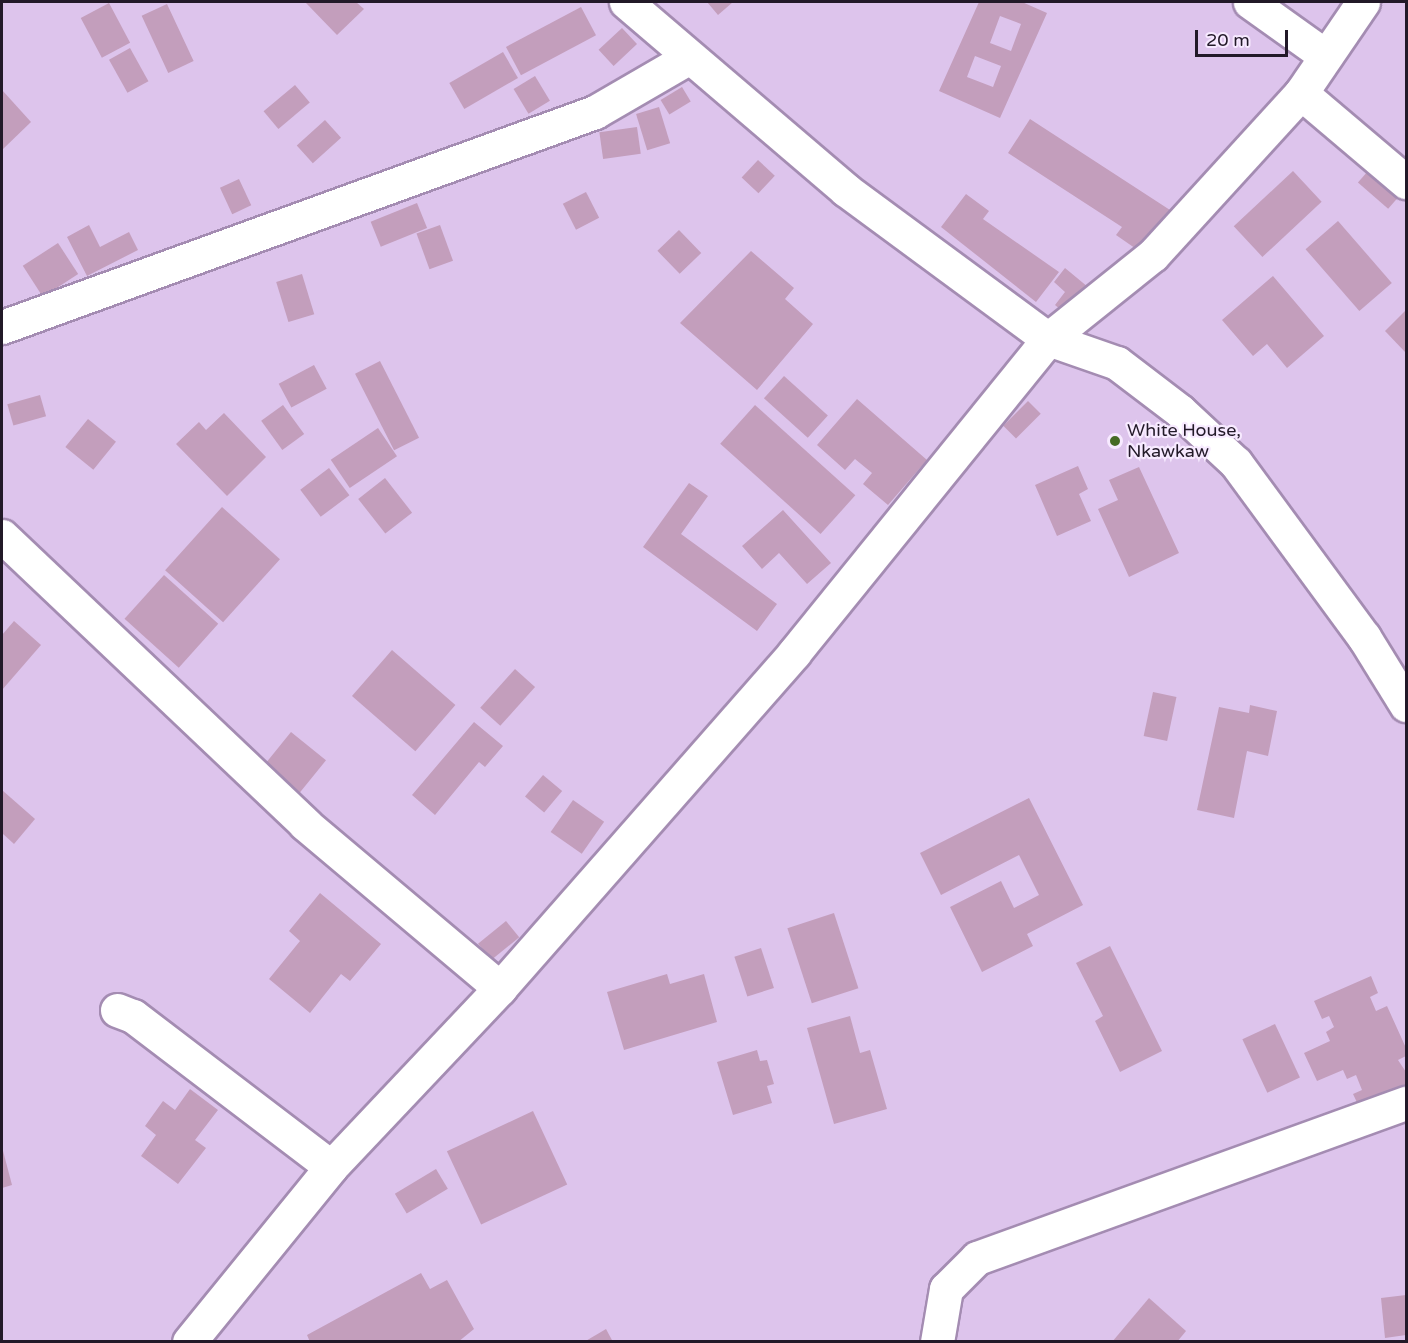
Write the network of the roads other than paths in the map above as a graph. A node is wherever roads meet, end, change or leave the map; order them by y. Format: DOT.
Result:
graph roads {
  1 [pos="626,2"];
  2 [pos="1250,2"];
  3 [pos="1363,2"];
  4 [pos="1323,54"];
  5 [pos="688,58"];
  6 [pos="1301,93"];
  7 [pos="1407,182"];
  8 [pos="2,327"];
  9 [pos="1048,339"];
  10 [pos="2,536"];
  11 [pos="1407,705"];
  12 [pos="500,988"];
  13 [pos="117,1010"];
  14 [pos="1407,1103"];
  15 [pos="331,1167"];
  16 [pos="201,1338"];
  17 [pos="937,1341"];
  1 -- 5 [label="street"];
  2 -- 4 [label="street"];
  3 -- 4 [label="street"];
  4 -- 6 [label="street"];
  5 -- 8 [label="street"];
  5 -- 9 [label="street"];
  6 -- 7 [label="street"];
  6 -- 9 [label="street"];
  9 -- 11 [label="street"];
  9 -- 12 [label="street"];
  10 -- 12 [label="street"];
  12 -- 15 [label="street"];
  13 -- 15 [label="street"];
  14 -- 17 [label="street"];
  15 -- 16 [label="street"];
}
